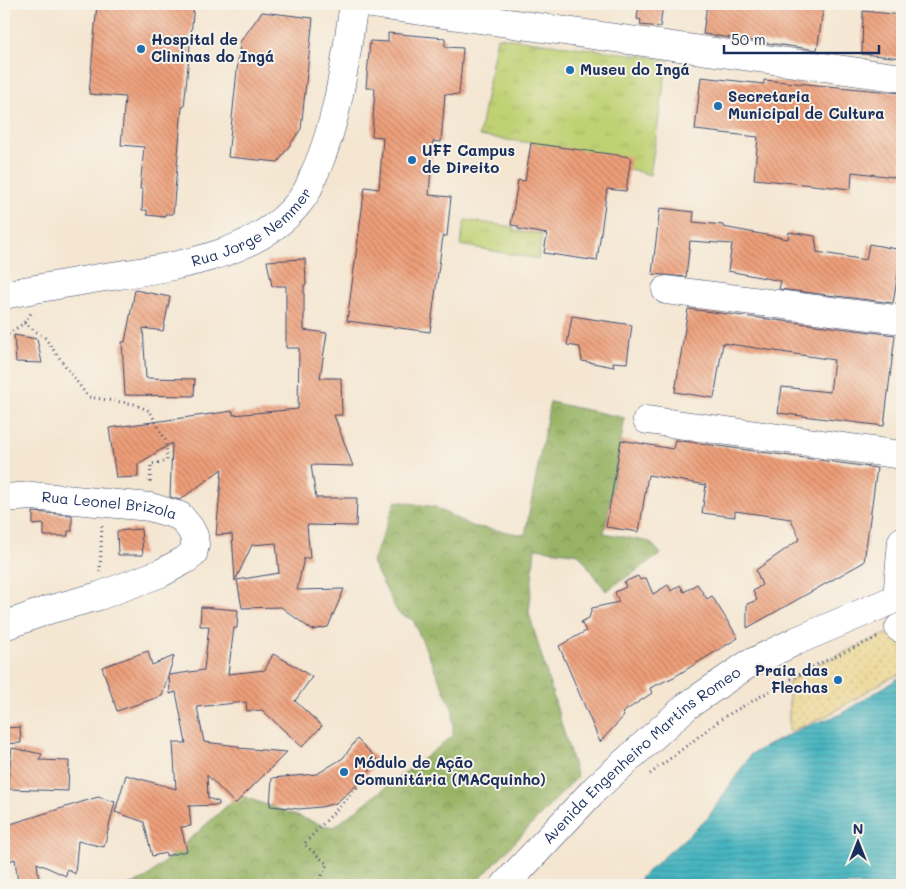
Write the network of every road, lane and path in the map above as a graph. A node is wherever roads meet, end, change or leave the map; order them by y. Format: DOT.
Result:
graph roads {
  1 [pos="354,4"];
  2 [pos="371,4"];
  3 [pos="492,12"];
  4 [pos="902,78"];
  5 [pos="666,290"];
  6 [pos="4,295"];
  7 [pos="902,320"];
  8 [pos="4,338"];
  9 [pos="647,420"];
  10 [pos="902,455"];
  11 [pos="4,498"];
  12 [pos="102,502"];
  13 [pos="150,507"];
  14 [pos="902,541"];
  15 [pos="99,596"];
  16 [pos="900,597"];
  17 [pos="4,626"];
  18 [pos="900,627"];
  19 [pos="370,774"];
  20 [pos="643,780"];
  21 [pos="318,885"];
  22 [pos="505,885"];
  1 -- 6 [label="street, Rua Jorge Nemmer"];
  2 -- 3 [label="street"];
  3 -- 4 [label="street"];
  5 -- 7 [label="street"];
  8 -- 13 [label="path"];
  9 -- 10 [label="street"];
  11 -- 12 [label="street, Rua Leonel Brizola"];
  12 -- 13 [label="street, Rua Leonel Brizola"];
  12 -- 15 [label="path"];
  13 -- 15 [label="street, Rua Leonel Brizola"];
  14 -- 16 [label="street"];
  15 -- 17 [label="street, Rua Leonel Brizola"];
  16 -- 22 [label="street, Avenida Engenheiro Martins Romeo"];
  18 -- 20 [label="path"];
  19 -- 21 [label="path"];
}
